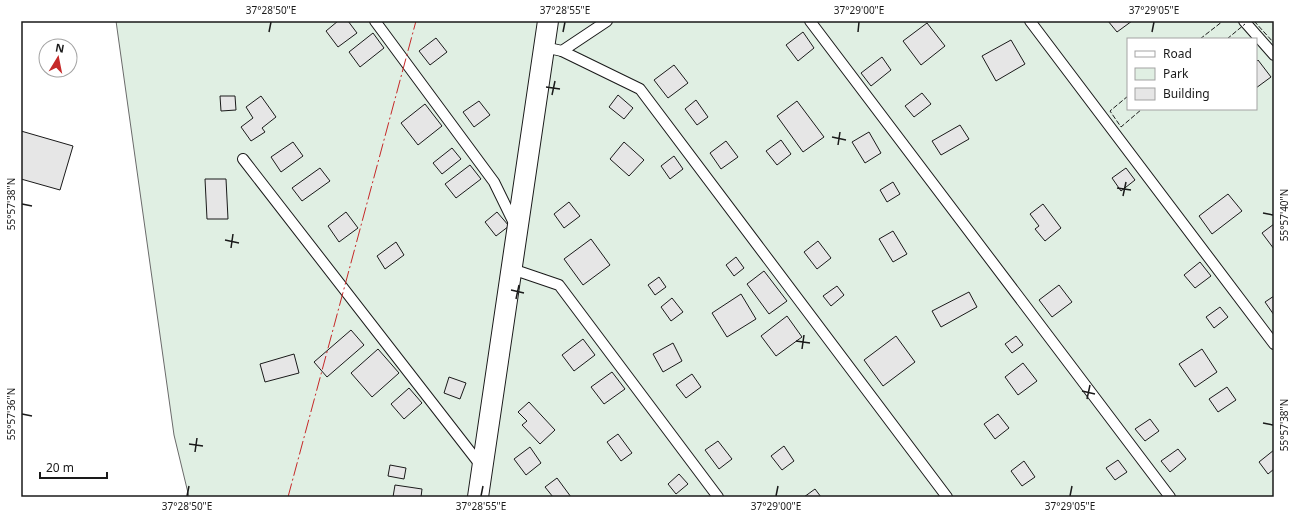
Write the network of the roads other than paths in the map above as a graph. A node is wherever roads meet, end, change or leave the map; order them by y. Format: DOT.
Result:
graph roads {
  1 [pos="375,21"];
  2 [pos="548,21"];
  3 [pos="607,21"];
  4 [pos="810,21"];
  5 [pos="1030,21"];
  6 [pos="1244,21"];
  7 [pos="553,49"];
  8 [pos="1274,55"];
  9 [pos="243,159"];
  10 [pos="518,230"];
  11 [pos="512,269"];
  12 [pos="1274,344"];
  13 [pos="482,468"];
  14 [pos="478,497"];
  15 [pos="718,497"];
  16 [pos="947,497"];
  17 [pos="1170,497"];
  1 -- 10 [label="lane"];
  2 -- 7 [label="street"];
  3 -- 7 [label="lane"];
  4 -- 17 [label="lane"];
  5 -- 12 [label="lane"];
  6 -- 8 [label="lane"];
  7 -- 10 [label="street"];
  7 -- 16 [label="lane"];
  9 -- 13 [label="lane"];
  10 -- 11 [label="street"];
  11 -- 13 [label="street"];
  11 -- 15 [label="lane"];
  13 -- 14 [label="street"];
}
